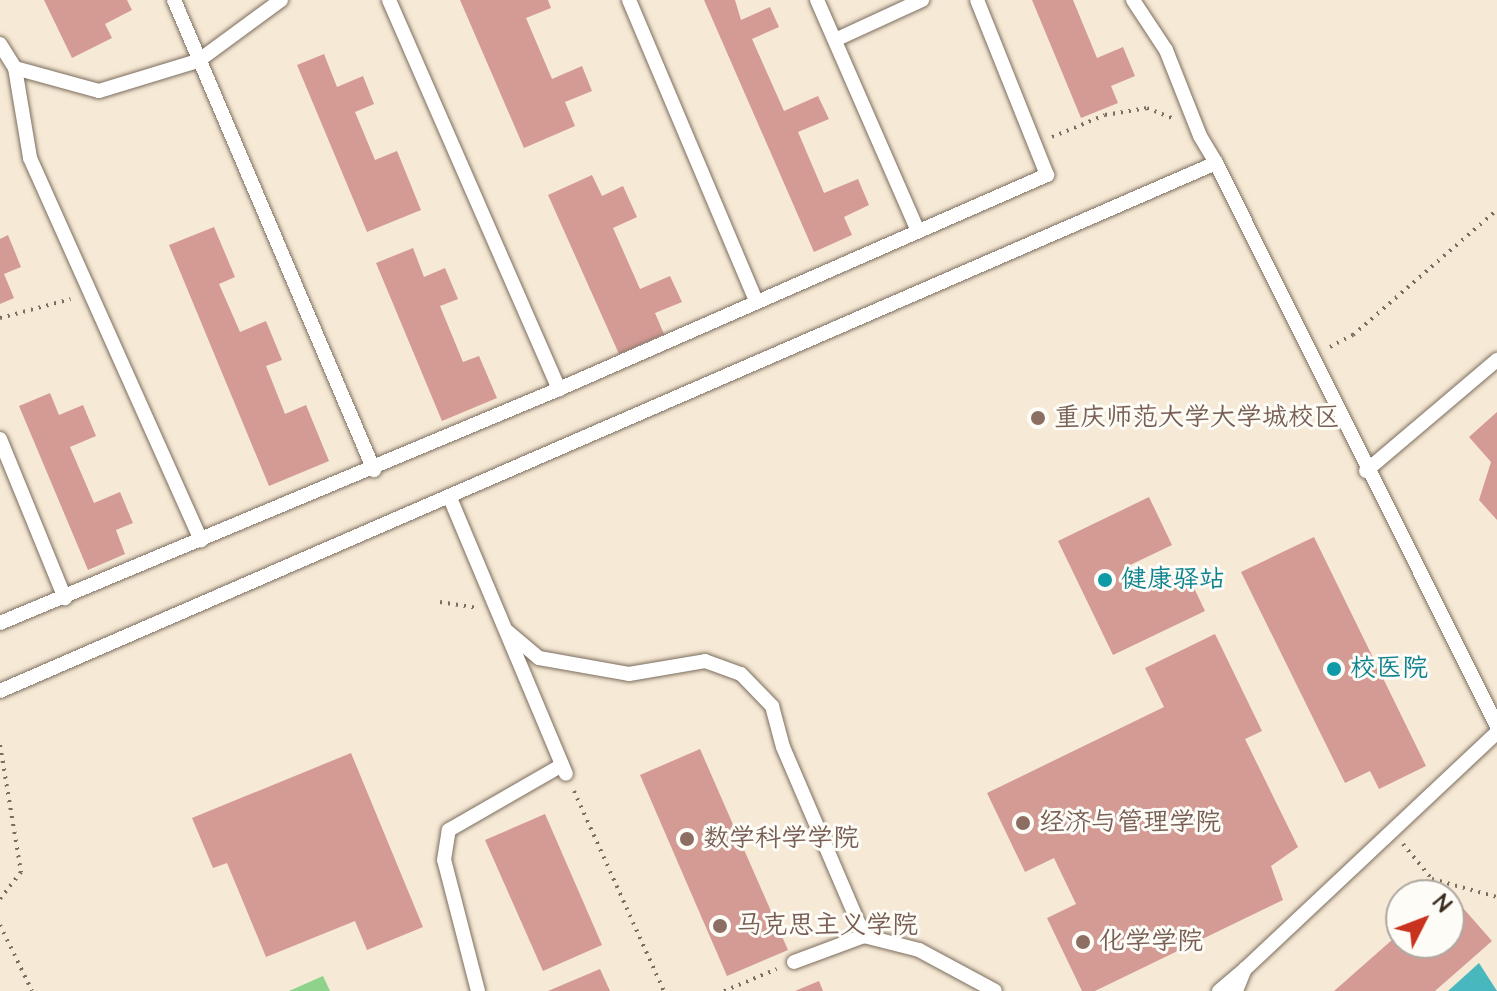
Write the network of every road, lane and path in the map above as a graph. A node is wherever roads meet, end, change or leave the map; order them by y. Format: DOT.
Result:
graph roads {
  1 [pos="174,0"];
  2 [pos="281,0"];
  3 [pos="389,0"];
  4 [pos="629,0"];
  5 [pos="817,0"];
  6 [pos="922,0"];
  7 [pos="977,0"];
  8 [pos="1133,0"];
  9 [pos="835,40"];
  10 [pos="0,44"];
  11 [pos="198,61"];
  12 [pos="15,68"];
  13 [pos="1184,123"];
  14 [pos="1035,144"];
  15 [pos="1216,163"];
  16 [pos="1497,210"];
  17 [pos="918,231"];
  18 [pos="91,293"];
  19 [pos="756,300"];
  20 [pos="0,318"];
  21 [pos="1311,358"];
  22 [pos="1497,360"];
  23 [pos="559,389"];
  24 [pos="0,439"];
  25 [pos="374,470"];
  26 [pos="1366,471"];
  27 [pos="450,498"];
  28 [pos="201,541"];
  29 [pos="65,598"];
  30 [pos="440,602"];
  31 [pos="498,611"];
  32 [pos="0,623"];
  33 [pos="507,631"];
  34 [pos="0,691"];
  35 [pos="1497,726"];
  36 [pos="1497,732"];
  37 [pos="0,745"];
  38 [pos="564,770"];
  39 [pos="1392,831"];
  40 [pos="1497,897"];
  41 [pos="0,899"];
  42 [pos="0,918"];
  43 [pos="1,926"];
  44 [pos="864,936"];
  45 [pos="794,962"];
  46 [pos="1245,969"];
  47 [pos="32,991"];
  48 [pos="478,991"];
  49 [pos="664,991"];
  50 [pos="724,991"];
  51 [pos="995,991"];
  52 [pos="1219,991"];
  53 [pos="1236,991"];
  1 -- 11 [label="lane"];
  2 -- 11 [label="lane"];
  3 -- 23 [label="lane"];
  4 -- 19 [label="lane"];
  5 -- 9 [label="lane"];
  6 -- 9 [label="lane"];
  7 -- 14 [label="lane"];
  8 -- 15 [label="lane"];
  9 -- 17 [label="lane"];
  10 -- 12 [label="lane"];
  11 -- 12 [label="lane"];
  11 -- 25 [label="lane"];
  12 -- 18 [label="lane"];
  13 -- 14 [label="path"];
  14 -- 17 [label="lane"];
  15 -- 21 [label="lane"];
  15 -- 27 [label="lane"];
  16 -- 21 [label="path"];
  17 -- 19 [label="lane"];
  18 -- 20 [label="path"];
  18 -- 28 [label="lane"];
  19 -- 23 [label="lane"];
  21 -- 26 [label="lane"];
  22 -- 26 [label="lane"];
  23 -- 25 [label="lane"];
  24 -- 29 [label="lane"];
  25 -- 28 [label="lane"];
  26 -- 35 [label="lane"];
  27 -- 31 [label="lane"];
  27 -- 34 [label="lane"];
  28 -- 29 [label="lane"];
  29 -- 32 [label="lane"];
  30 -- 31 [label="path"];
  31 -- 33 [label="lane"];
  33 -- 38 [label="lane"];
  33 -- 44 [label="lane"];
  36 -- 39 [label="lane"];
  37 -- 41 [label="path"];
  38 -- 48 [label="lane"];
  38 -- 49 [label="path"];
  39 -- 40 [label="path"];
  39 -- 46 [label="lane"];
  42 -- 43 [label="path"];
  43 -- 47 [label="path"];
  44 -- 45 [label="lane"];
  44 -- 51 [label="lane"];
  45 -- 50 [label="path"];
  46 -- 52 [label="lane"];
  46 -- 53 [label="lane"];
}
